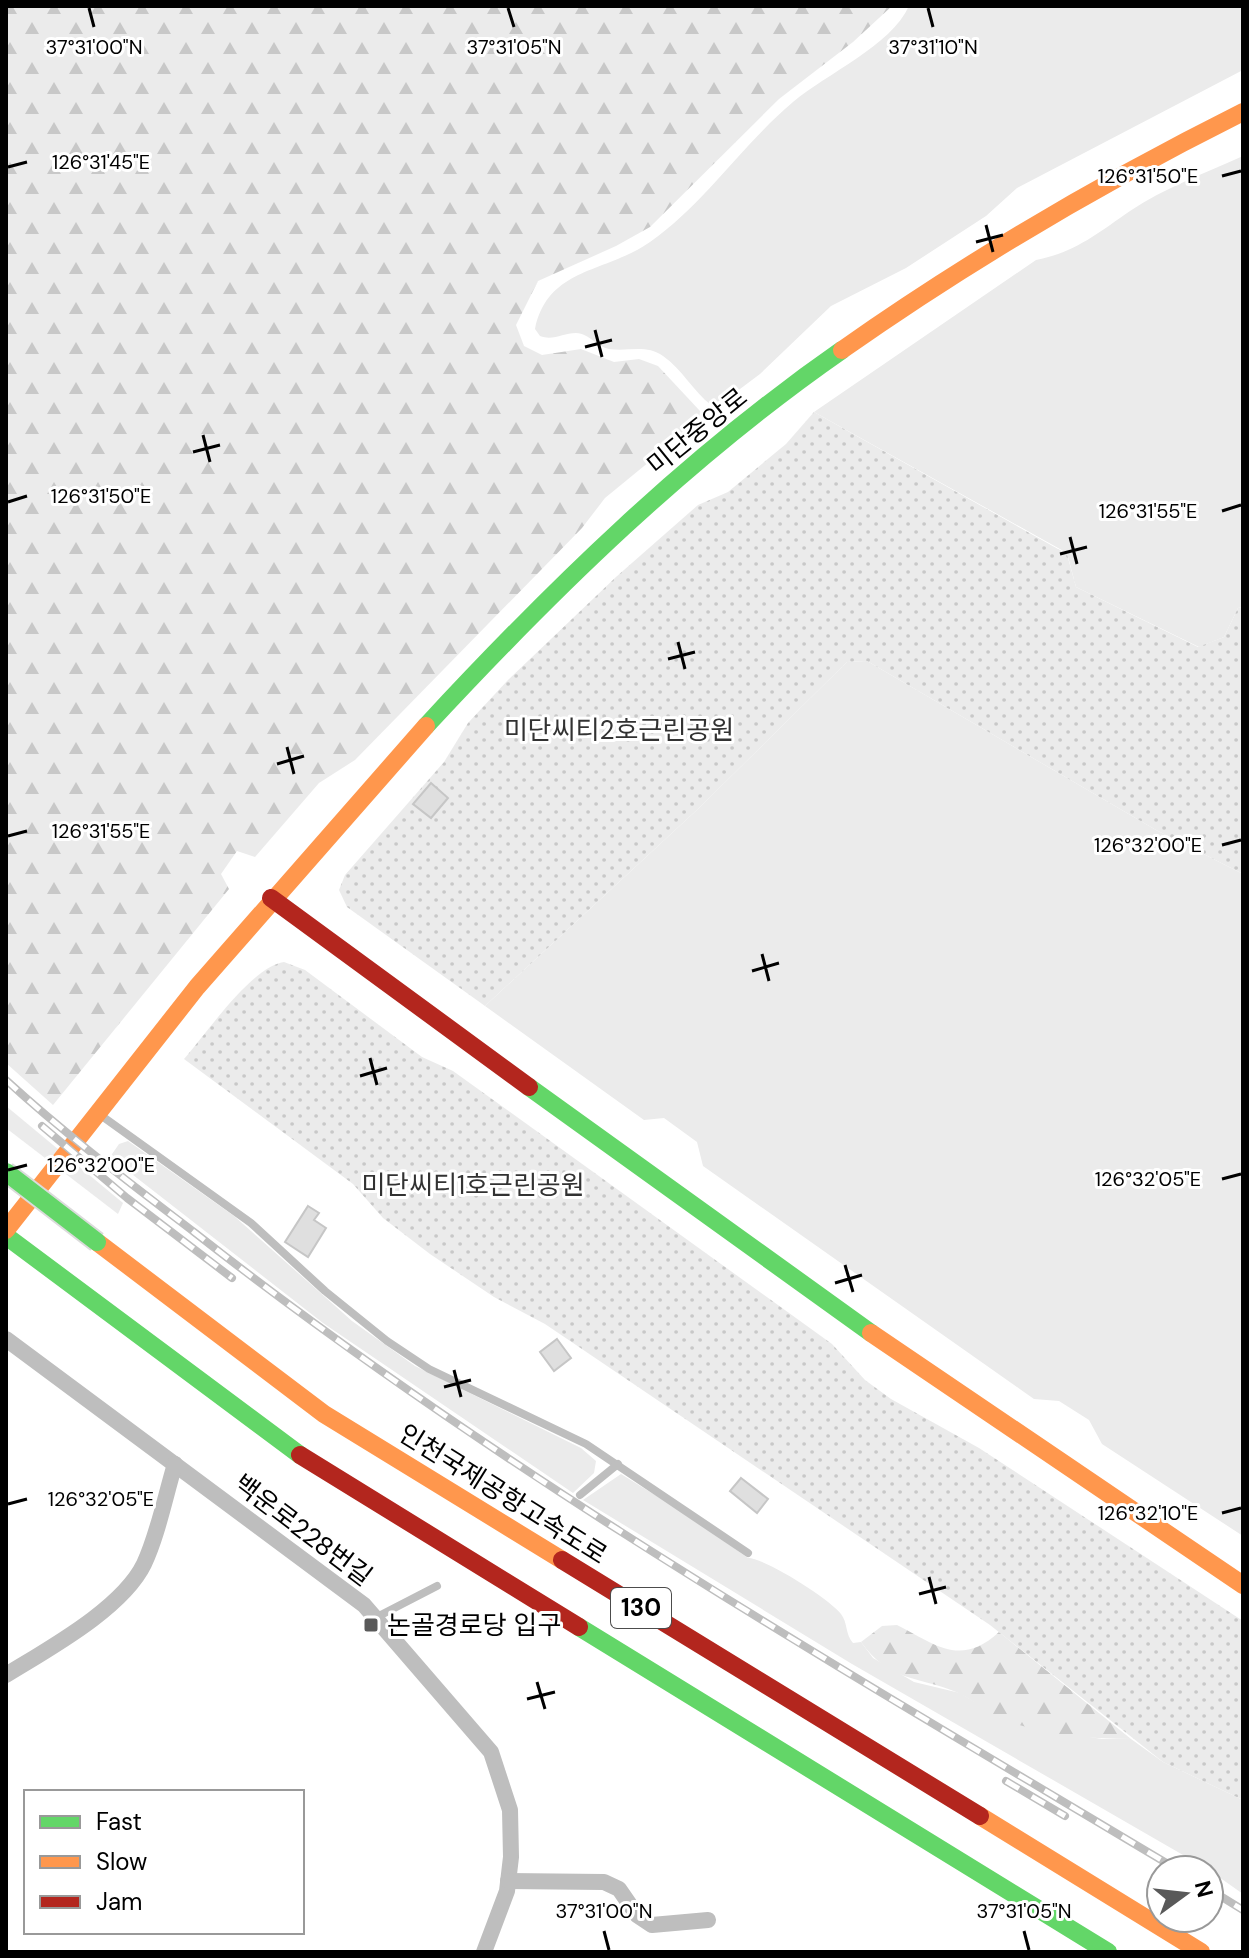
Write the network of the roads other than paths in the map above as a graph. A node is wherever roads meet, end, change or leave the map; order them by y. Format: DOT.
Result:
graph roads {
  1 [pos="1243,112"];
  2 [pos="271,898"];
  3 [pos="95,1111"];
  4 [pos="6,1172"];
  5 [pos="6,1230"];
  6 [pos="6,1236"];
  7 [pos="6,1339"];
  8 [pos="175,1464"];
  9 [pos="618,1464"];
  10 [pos="580,1495"];
  11 [pos="748,1553"];
  12 [pos="1243,1585"];
  13 [pos="437,1586"];
  14 [pos="375,1618"];
  15 [pos="6,1675"];
  16 [pos="508,1881"];
  17 [pos="708,1920"];
  18 [pos="484,1952"];
  19 [pos="1108,1952"];
  20 [pos="1201,1952"];
  1 -- 2 [label="main road, 미단중앙로"];
  2 -- 3 [label="main road, 미단중앙로"];
  2 -- 12 [label="main road"];
  3 -- 5 [label="main road, 미단중앙로"];
  3 -- 9 [label="lane"];
  4 -- 20 [label="main road, 인천국제공항고속도로 / 130, bridge"];
  6 -- 19 [label="main road, 130"];
  7 -- 8 [label="street, 백운로228번길"];
  8 -- 14 [label="street, 백운로228번길"];
  8 -- 15 [label="street"];
  9 -- 10 [label="lane"];
  9 -- 11 [label="lane"];
  13 -- 14 [label="lane"];
  14 -- 16 [label="street, 백운로228번길"];
  16 -- 17 [label="street"];
  16 -- 18 [label="street, 백운로228번길"];
}
